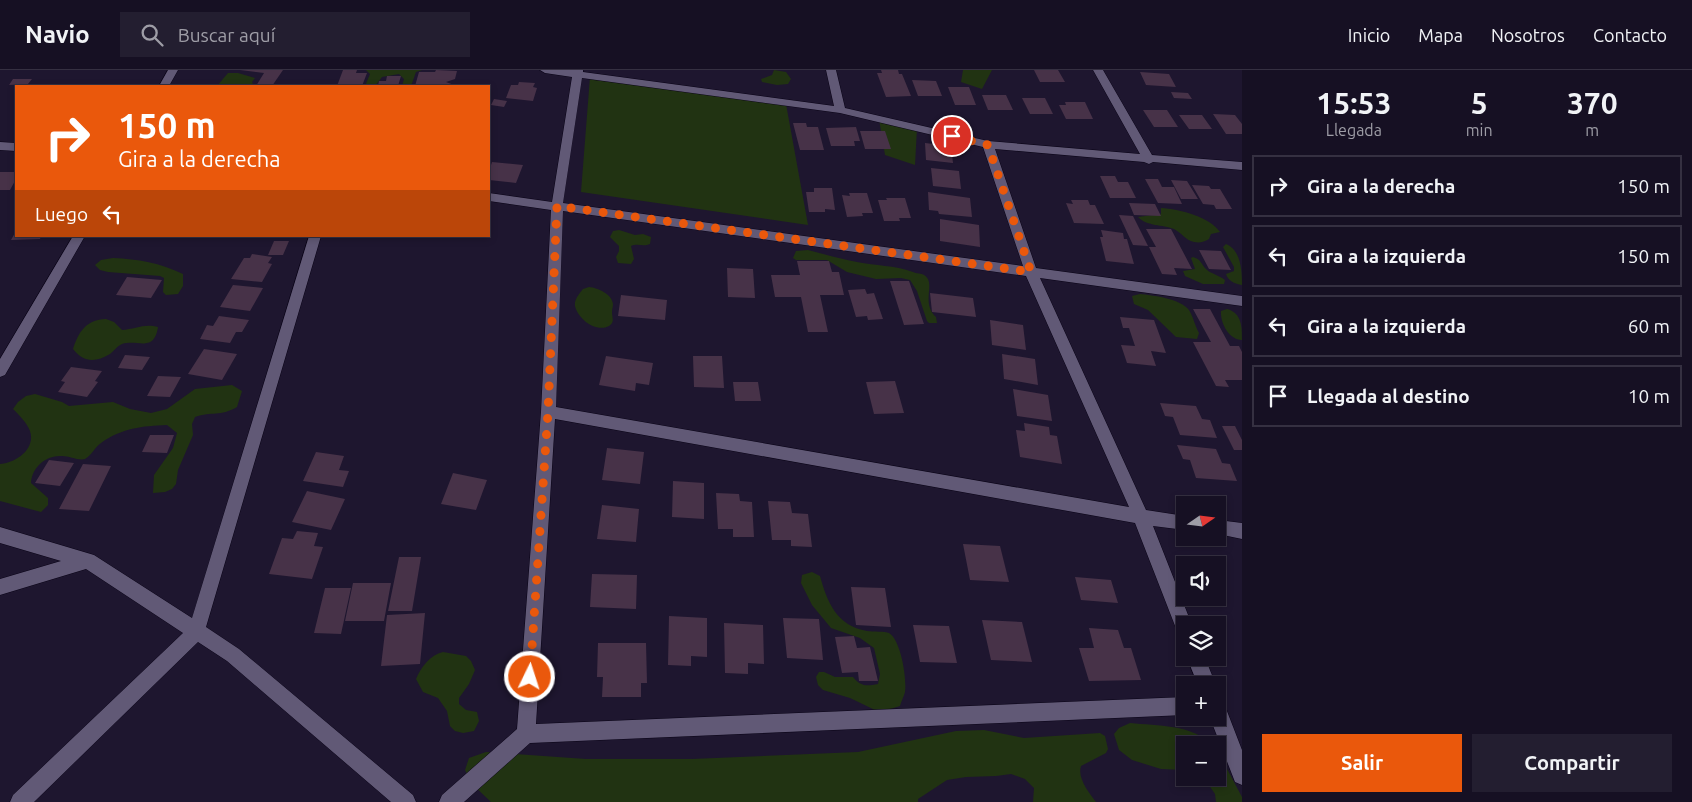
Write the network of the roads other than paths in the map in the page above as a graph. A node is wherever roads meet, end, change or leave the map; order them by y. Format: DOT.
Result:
graph roads {
  1 [pos="173,70"];
  2 [pos="545,70"];
  3 [pos="831,70"];
  4 [pos="1098,70"];
  5 [pos="578,72"];
  6 [pos="165,85"];
  7 [pos="840,110"];
  8 [pos="988,145"];
  9 [pos="0,146"];
  10 [pos="15,146"];
  11 [pos="1149,160"];
  12 [pos="1242,166"];
  13 [pos="490,197"];
  14 [pos="557,206"];
  15 [pos="78,237"];
  16 [pos="315,237"];
  17 [pos="1031,272"];
  18 [pos="1242,301"];
  19 [pos="0,371"];
  20 [pos="548,412"];
  21 [pos="1141,517"];
  22 [pos="1176,522"];
  23 [pos="1226,528"];
  24 [pos="1242,531"];
  25 [pos="0,535"];
  26 [pos="88,561"];
  27 [pos="0,587"];
  28 [pos="1180,616"];
  29 [pos="196,632"];
  30 [pos="1176,706"];
  31 [pos="1223,726"];
  32 [pos="526,734"];
  33 [pos="1242,776"];
  34 [pos="20,802"];
  35 [pos="406,802"];
  36 [pos="449,802"];
  1 -- 6 [label="street"];
  2 -- 5 [label="street"];
  3 -- 7 [label="street"];
  4 -- 11 [label="street"];
  5 -- 7 [label="street"];
  5 -- 14 [label="street"];
  7 -- 8 [label="street"];
  8 -- 11 [label="street"];
  8 -- 17 [label="street"];
  9 -- 10 [label="street"];
  11 -- 12 [label="street"];
  13 -- 14 [label="street"];
  14 -- 17 [label="street"];
  14 -- 20 [label="street"];
  15 -- 19 [label="street"];
  16 -- 29 [label="street"];
  17 -- 18 [label="street"];
  17 -- 21 [label="street"];
  20 -- 21 [label="street"];
  20 -- 32 [label="street"];
  21 -- 22 [label="street"];
  21 -- 28 [label="street"];
  23 -- 24 [label="street"];
  25 -- 26 [label="street"];
  26 -- 27 [label="street"];
  26 -- 29 [label="street"];
  29 -- 34 [label="street"];
  29 -- 35 [label="street"];
  30 -- 32 [label="street"];
  31 -- 33 [label="street"];
  32 -- 36 [label="street"];
}
